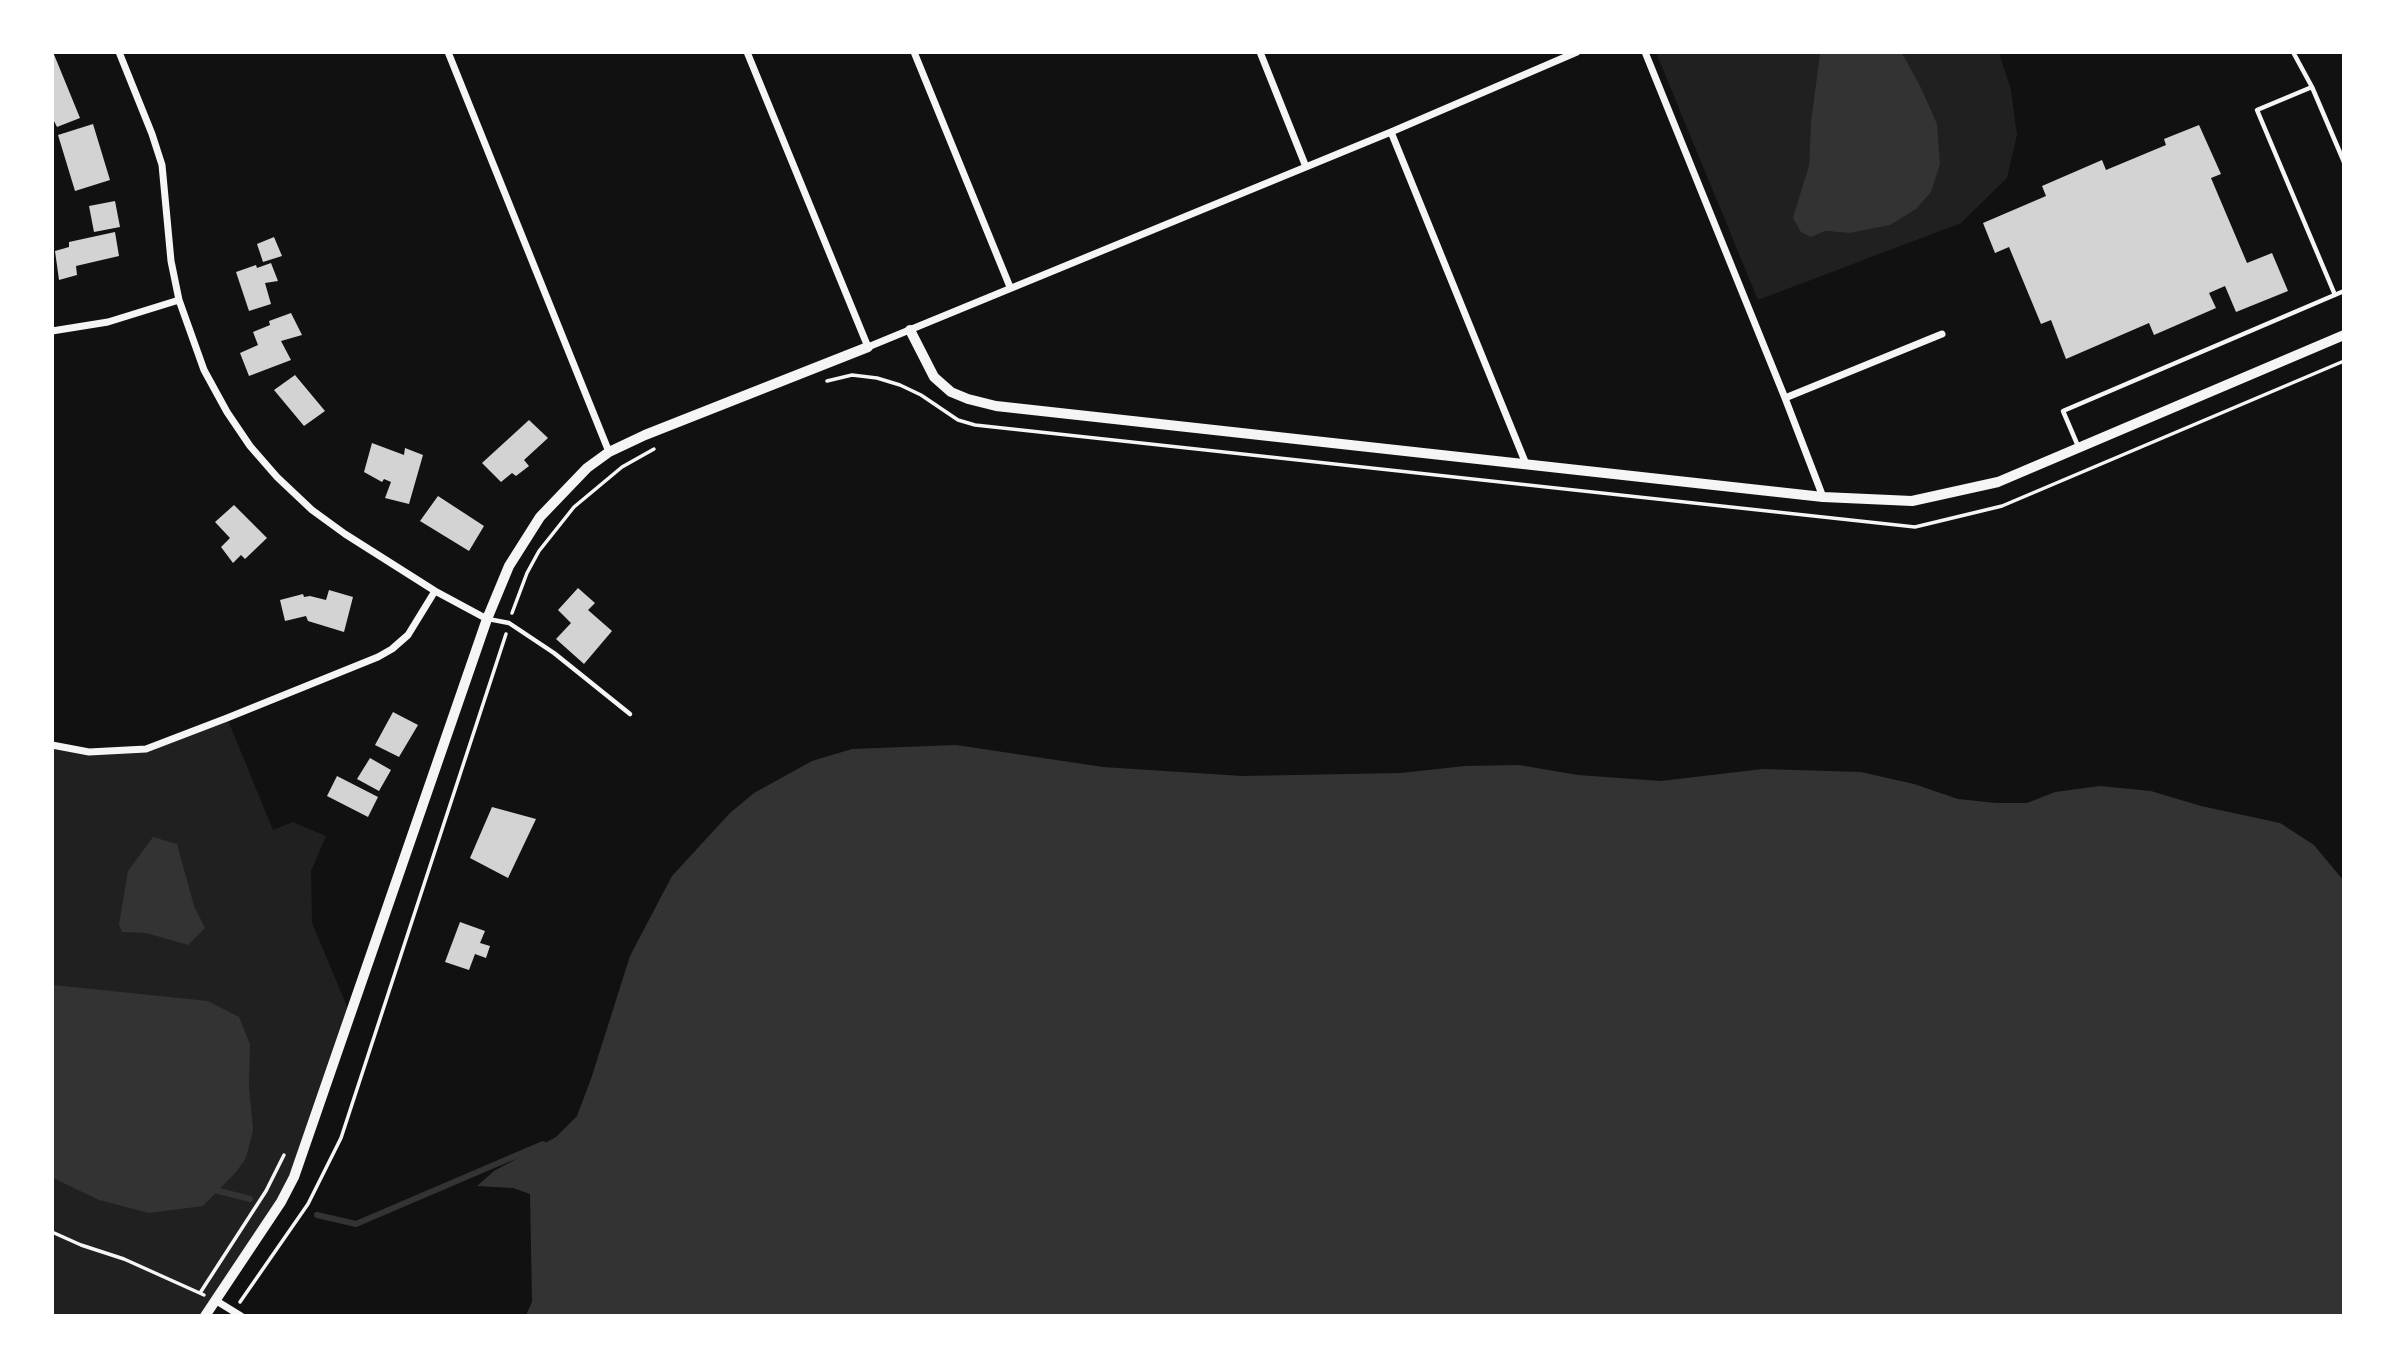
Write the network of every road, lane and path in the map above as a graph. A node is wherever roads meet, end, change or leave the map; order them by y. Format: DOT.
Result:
graph roads {
  1 [pos="119,52"];
  2 [pos="448,52"];
  3 [pos="747,52"];
  4 [pos="914,52"];
  5 [pos="1260,52"];
  6 [pos="1577,52"];
  7 [pos="1645,52"];
  8 [pos="2293,52"];
  9 [pos="2312,87"];
  10 [pos="1391,132"];
  11 [pos="2343,162"];
  12 [pos="1306,166"];
  13 [pos="1010,287"];
  14 [pos="2343,291"];
  15 [pos="2335,295"];
  16 [pos="178,300"];
  17 [pos="910,330"];
  18 [pos="52,331"];
  19 [pos="1942,334"];
  20 [pos="2343,335"];
  21 [pos="868,347"];
  22 [pos="2343,361"];
  23 [pos="822,382"];
  24 [pos="1785,398"];
  25 [pos="664,445"];
  26 [pos="2079,447"];
  27 [pos="610,452"];
  28 [pos="1525,464"];
  29 [pos="1823,497"];
  30 [pos="435,591"];
  31 [pos="487,619"];
  32 [pos="509,623"];
  33 [pos="630,714"];
  34 [pos="52,745"];
  35 [pos="284,1156"];
  36 [pos="52,1232"];
  37 [pos="200,1293"];
  38 [pos="215,1300"];
  39 [pos="237,1313"];
  40 [pos="205,1315"];
  1 -- 16 [label="street"];
  2 -- 27 [label="street"];
  3 -- 21 [label="street"];
  4 -- 13 [label="street"];
  5 -- 12 [label="street"];
  6 -- 10 [label="street"];
  7 -- 24 [label="street"];
  8 -- 9 [label="lane"];
  9 -- 11 [label="lane"];
  9 -- 15 [label="lane"];
  10 -- 12 [label="street"];
  10 -- 28 [label="street"];
  12 -- 13 [label="street"];
  13 -- 17 [label="street"];
  14 -- 15 [label="lane"];
  15 -- 26 [label="lane"];
  16 -- 18 [label="street"];
  16 -- 30 [label="street"];
  17 -- 21 [label="street"];
  17 -- 28 [label="street"];
  19 -- 24 [label="street"];
  20 -- 26 [label="street"];
  21 -- 27 [label="street"];
  22 -- 23 [label="path"];
  24 -- 29 [label="street"];
  25 -- 32 [label="path"];
  26 -- 29 [label="street"];
  27 -- 31 [label="street"];
  28 -- 29 [label="street"];
  30 -- 31 [label="street"];
  30 -- 34 [label="street"];
  31 -- 32 [label="lane"];
  31 -- 38 [label="street"];
  32 -- 33 [label="lane"];
  32 -- 39 [label="path"];
  35 -- 37 [label="path"];
  36 -- 37 [label="path"];
  37 -- 38 [label="path"];
  38 -- 39 [label="street"];
  38 -- 40 [label="street"];
}
